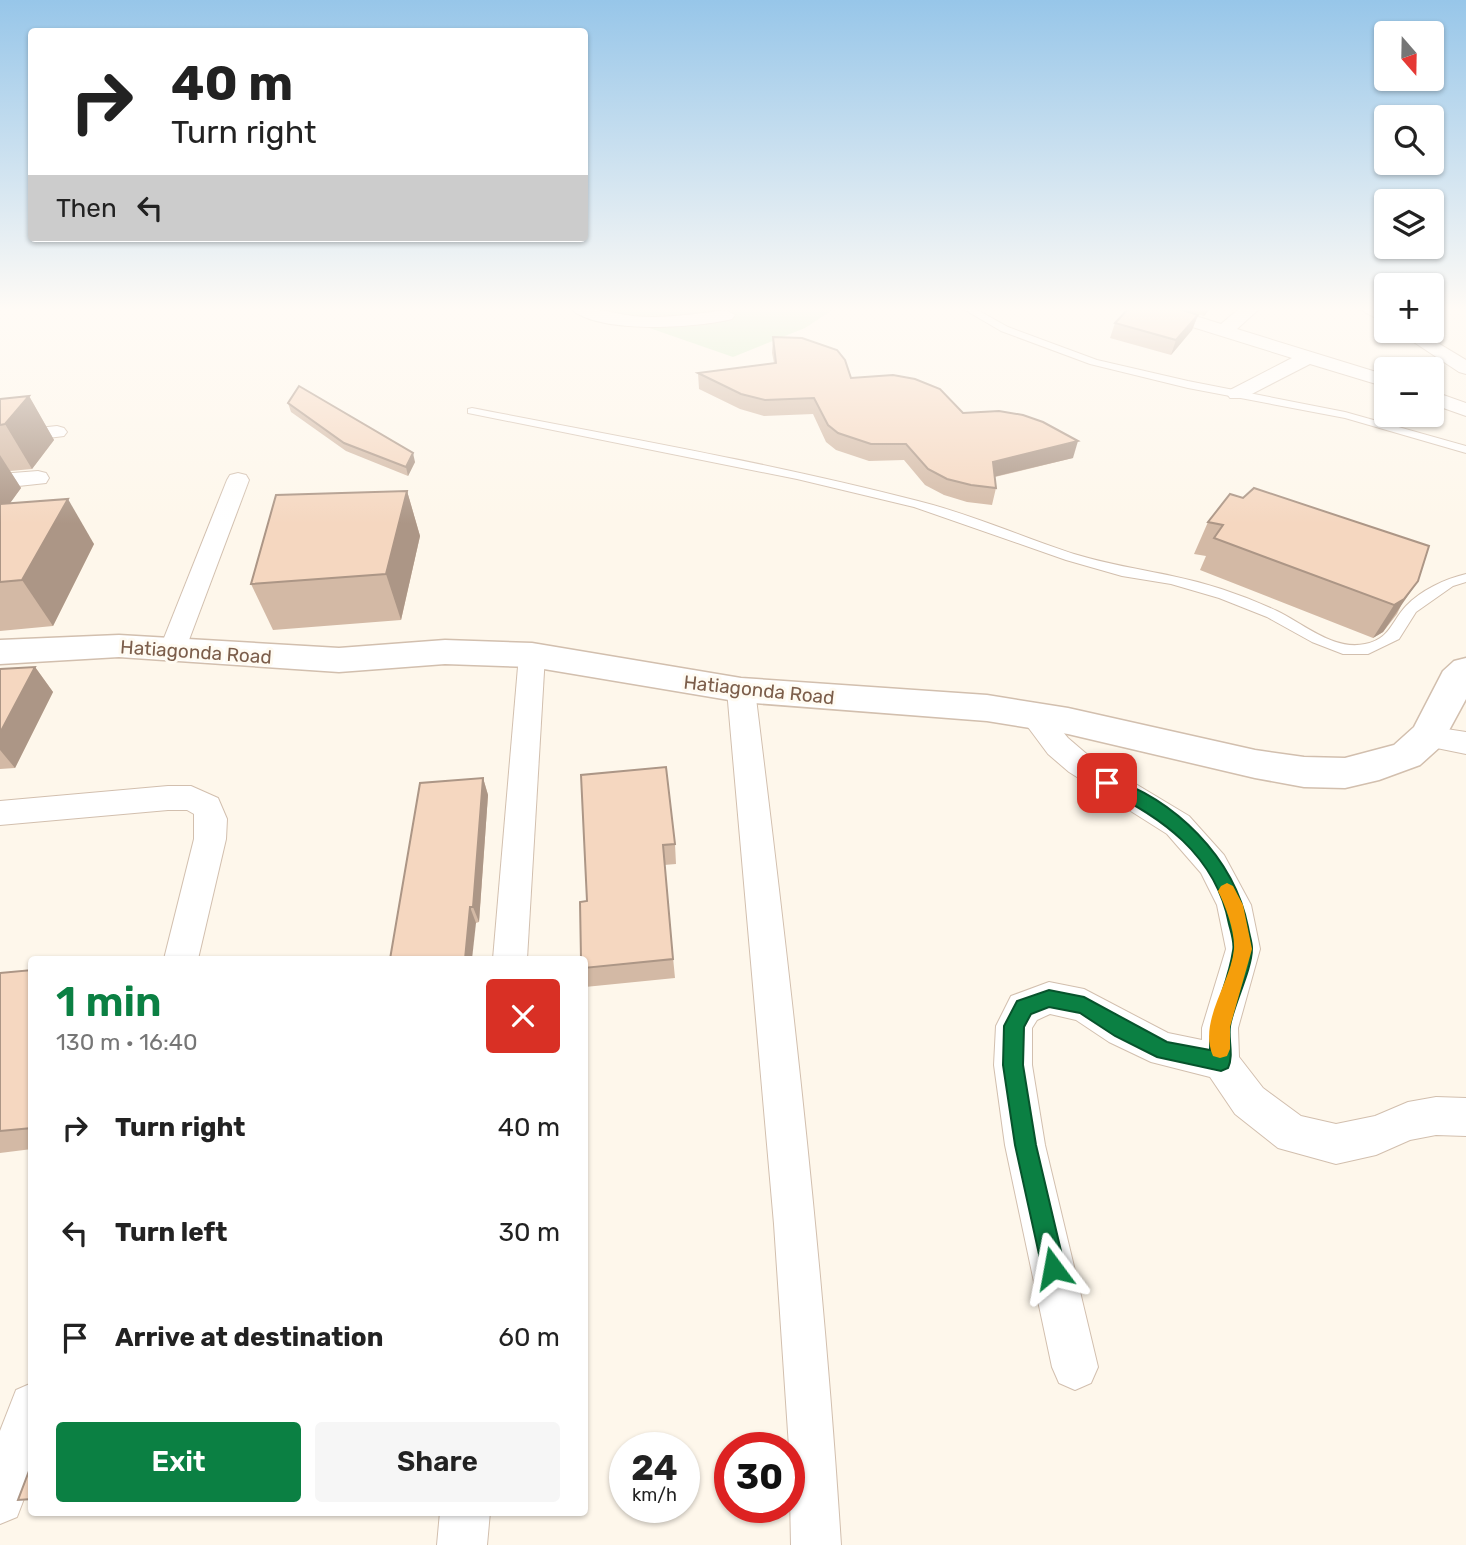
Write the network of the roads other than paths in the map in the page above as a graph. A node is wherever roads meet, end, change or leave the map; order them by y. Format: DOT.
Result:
graph roads {
  1 [pos="1170,379"];
  2 [pos="1266,379"];
  3 [pos="1237,394"];
  4 [pos="1444,402"];
  5 [pos="1466,410"];
  6 [pos="472,411"];
  7 [pos="57,432"];
  8 [pos="0,438"];
  9 [pos="1466,450"];
  10 [pos="38,478"];
  11 [pos="238,480"];
  12 [pos="0,481"];
  13 [pos="1466,578"];
  14 [pos="173,649"];
  15 [pos="0,652"];
  16 [pos="532,655"];
  17 [pos="1466,670"];
  18 [pos="741,690"];
  19 [pos="1033,716"];
  20 [pos="1427,737"];
  21 [pos="1466,743"];
  22 [pos="0,813"];
  23 [pos="182,956"];
  24 [pos="510,956"];
  25 [pos="1221,1062"];
  26 [pos="1466,1117"];
  27 [pos="1075,1367"];
  28 [pos="28,1418"];
  29 [pos="0,1500"];
  30 [pos="465,1516"];
  31 [pos="462,1545"];
  32 [pos="816,1545"];
  1 -- 3 [label="lane"];
  2 -- 3 [label="street"];
  3 -- 9 [label="lane"];
  4 -- 5 [label="street"];
  6 -- 13 [label="lane"];
  7 -- 8 [label="street"];
  10 -- 12 [label="street"];
  11 -- 14 [label="street"];
  14 -- 15 [label="street, Hatiagonda Road"];
  14 -- 16 [label="street, Hatiagonda Road"];
  16 -- 18 [label="street, Hatiagonda Road"];
  16 -- 24 [label="street"];
  17 -- 20 [label="street, Hatiagonda Road"];
  18 -- 19 [label="street, Hatiagonda Road"];
  18 -- 32 [label="street"];
  19 -- 20 [label="street, Hatiagonda Road"];
  19 -- 25 [label="street"];
  20 -- 21 [label="street"];
  22 -- 23 [label="street"];
  25 -- 26 [label="street"];
  25 -- 27 [label="street"];
  28 -- 29 [label="street"];
  30 -- 31 [label="street"];
}
